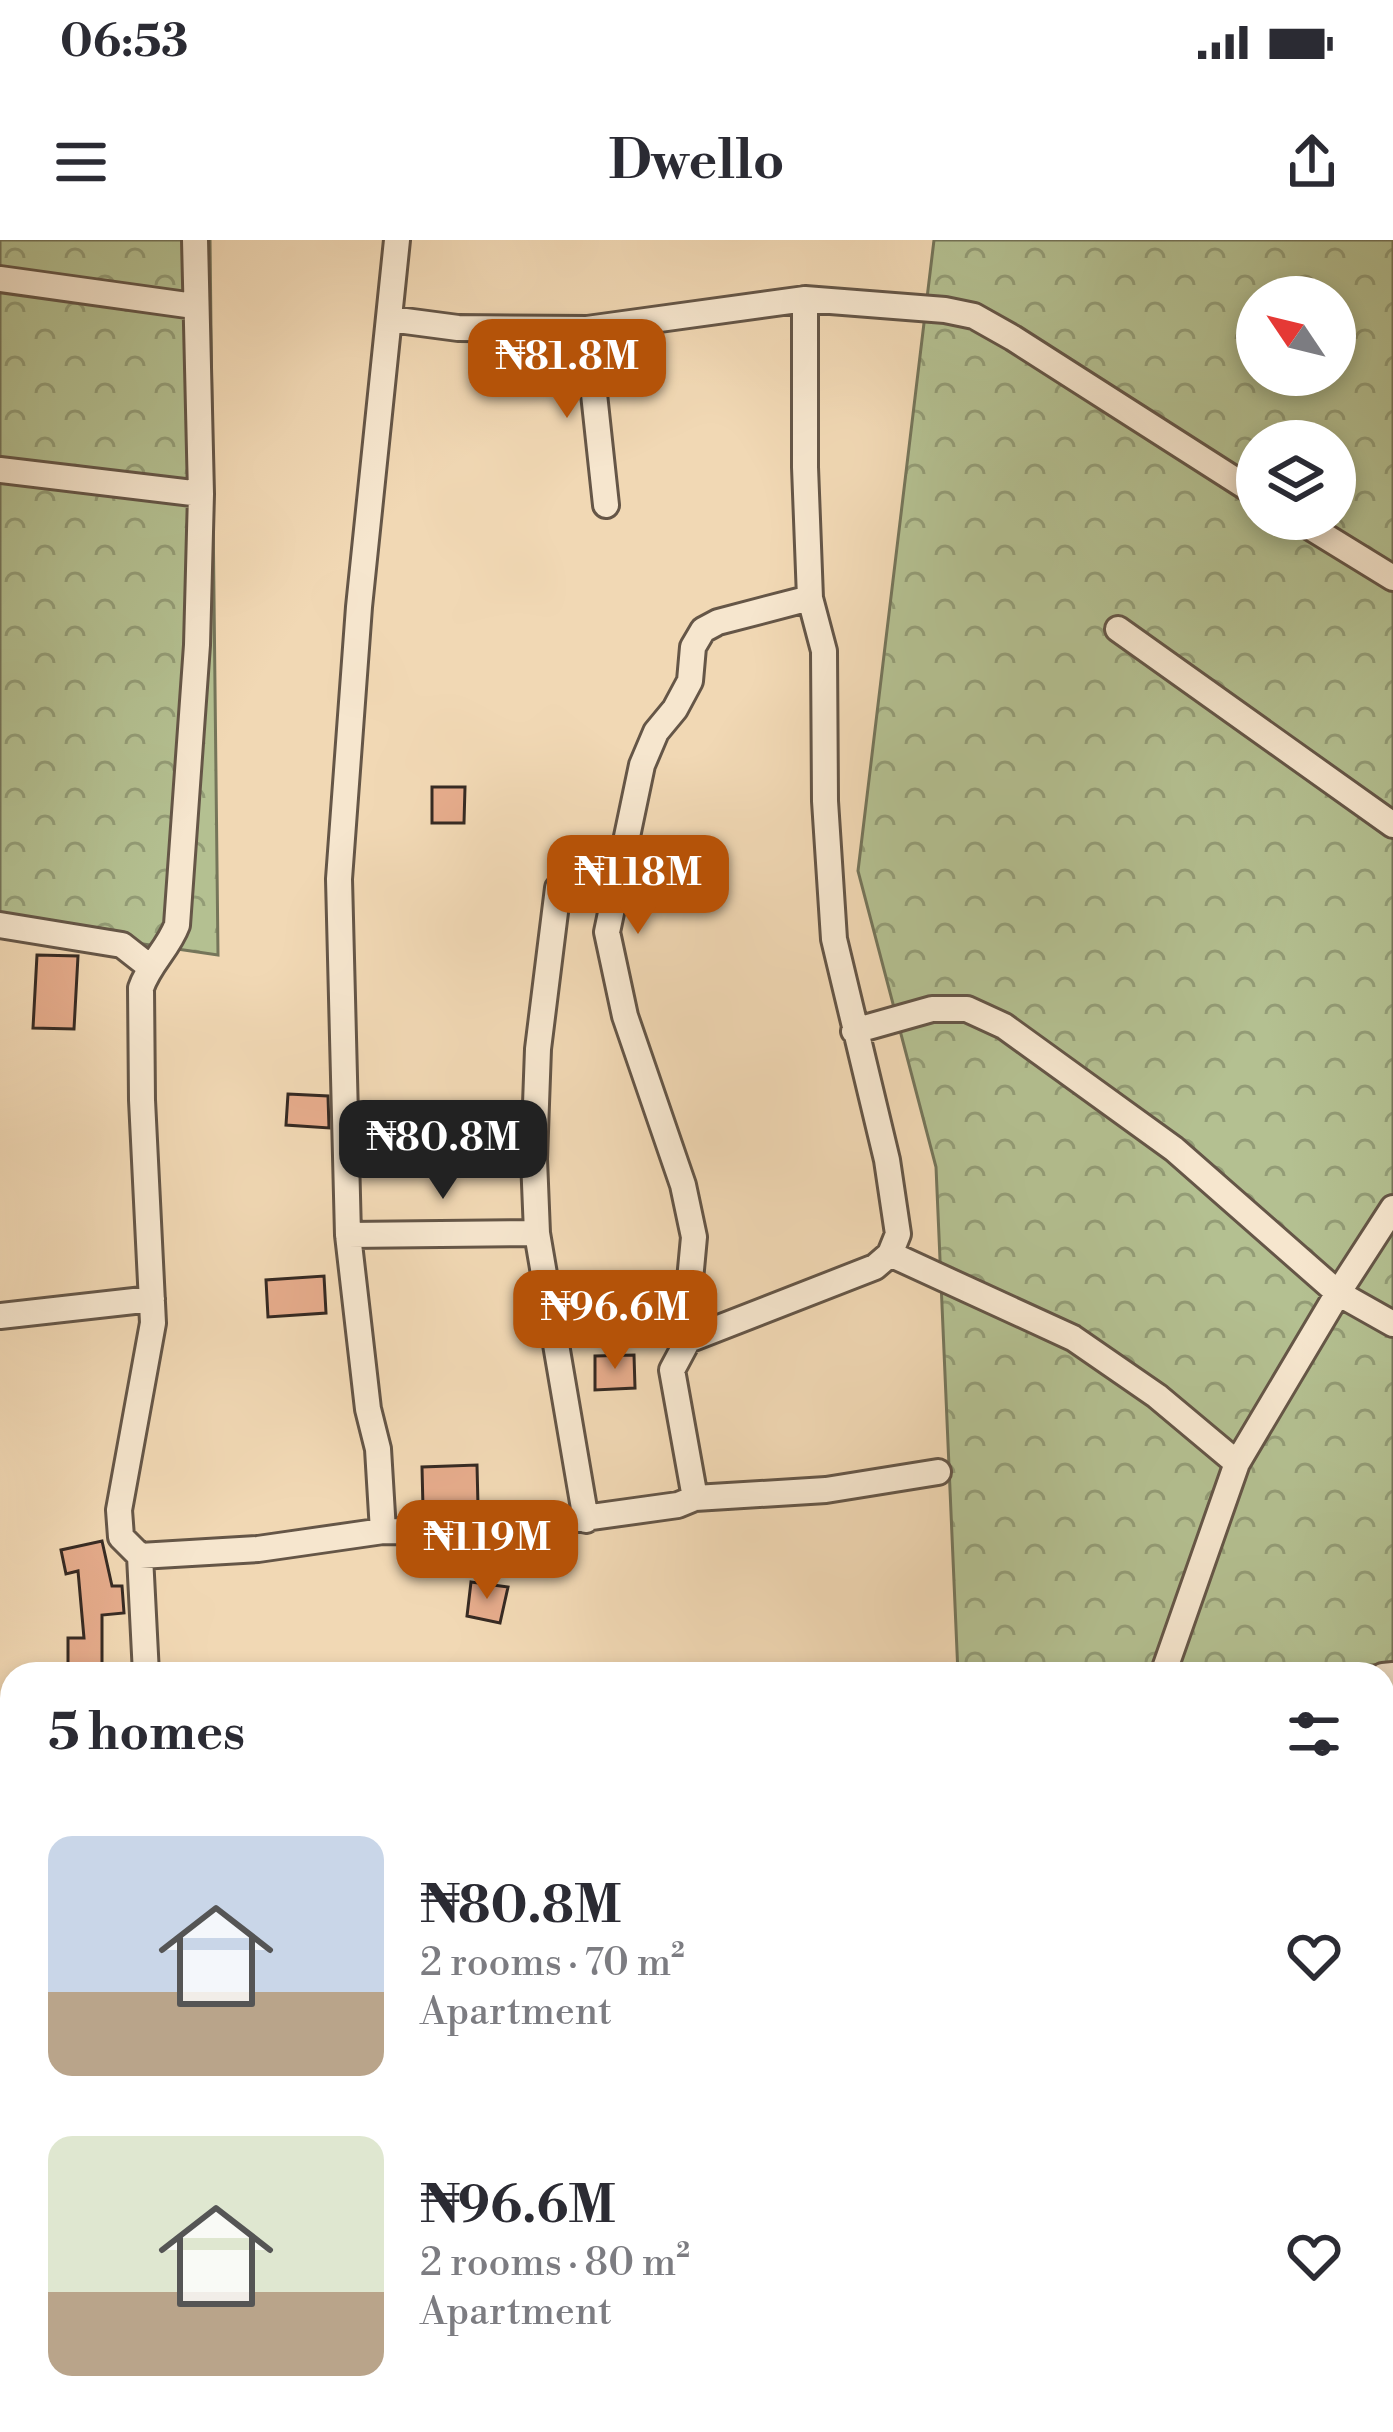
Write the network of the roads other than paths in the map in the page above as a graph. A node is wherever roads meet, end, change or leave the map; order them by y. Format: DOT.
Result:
graph roads {
  1 [pos="194,240"];
  2 [pos="397,240"];
  3 [pos="0,279"];
  4 [pos="805,299"];
  5 [pos="194,306"];
  6 [pos="391,319"];
  7 [pos="587,329"];
  8 [pos="0,470"];
  9 [pos="1236,481"];
  10 [pos="201,494"];
  11 [pos="606,506"];
  12 [pos="1331,540"];
  13 [pos="1393,578"];
  14 [pos="810,598"];
  15 [pos="1118,629"];
  16 [pos="1393,825"];
  17 [pos="558,888"];
  18 [pos="0,925"];
  19 [pos="150,967"];
  20 [pos="854,1030"];
  21 [pos="1393,1208"];
  22 [pos="537,1233"];
  23 [pos="348,1235"];
  24 [pos="890,1254"];
  25 [pos="1338,1293"];
  26 [pos="152,1299"];
  27 [pos="0,1316"];
  28 [pos="1393,1324"];
  29 [pos="705,1330"];
  30 [pos="1237,1462"];
  31 [pos="938,1472"];
  32 [pos="695,1498"];
  33 [pos="586,1520"];
  34 [pos="383,1531"];
  35 [pos="140,1556"];
  36 [pos="145,1662"];
  37 [pos="1166,1662"];
  1 -- 5 [label="street"];
  2 -- 6 [label="street"];
  3 -- 5 [label="street"];
  4 -- 7 [label="street"];
  4 -- 9 [label="street"];
  4 -- 14 [label="street"];
  5 -- 10 [label="street"];
  6 -- 7 [label="street"];
  6 -- 23 [label="street"];
  7 -- 11 [label="street"];
  8 -- 10 [label="street"];
  10 -- 19 [label="street"];
  12 -- 13 [label="street"];
  14 -- 20 [label="street"];
  14 -- 29 [label="street"];
  15 -- 16 [label="street"];
  17 -- 22 [label="street"];
  18 -- 19 [label="street"];
  19 -- 26 [label="street"];
  20 -- 24 [label="street"];
  20 -- 25 [label="street"];
  21 -- 25 [label="street"];
  22 -- 23 [label="street"];
  22 -- 33 [label="street"];
  23 -- 34 [label="street"];
  24 -- 29 [label="street"];
  24 -- 30 [label="street"];
  25 -- 28 [label="street"];
  25 -- 30 [label="street"];
  26 -- 27 [label="street"];
  26 -- 35 [label="street"];
  29 -- 32 [label="street"];
  30 -- 37 [label="street"];
  31 -- 32 [label="street"];
  32 -- 33 [label="street"];
  33 -- 34 [label="street"];
  34 -- 35 [label="street"];
  35 -- 36 [label="street"];
}
